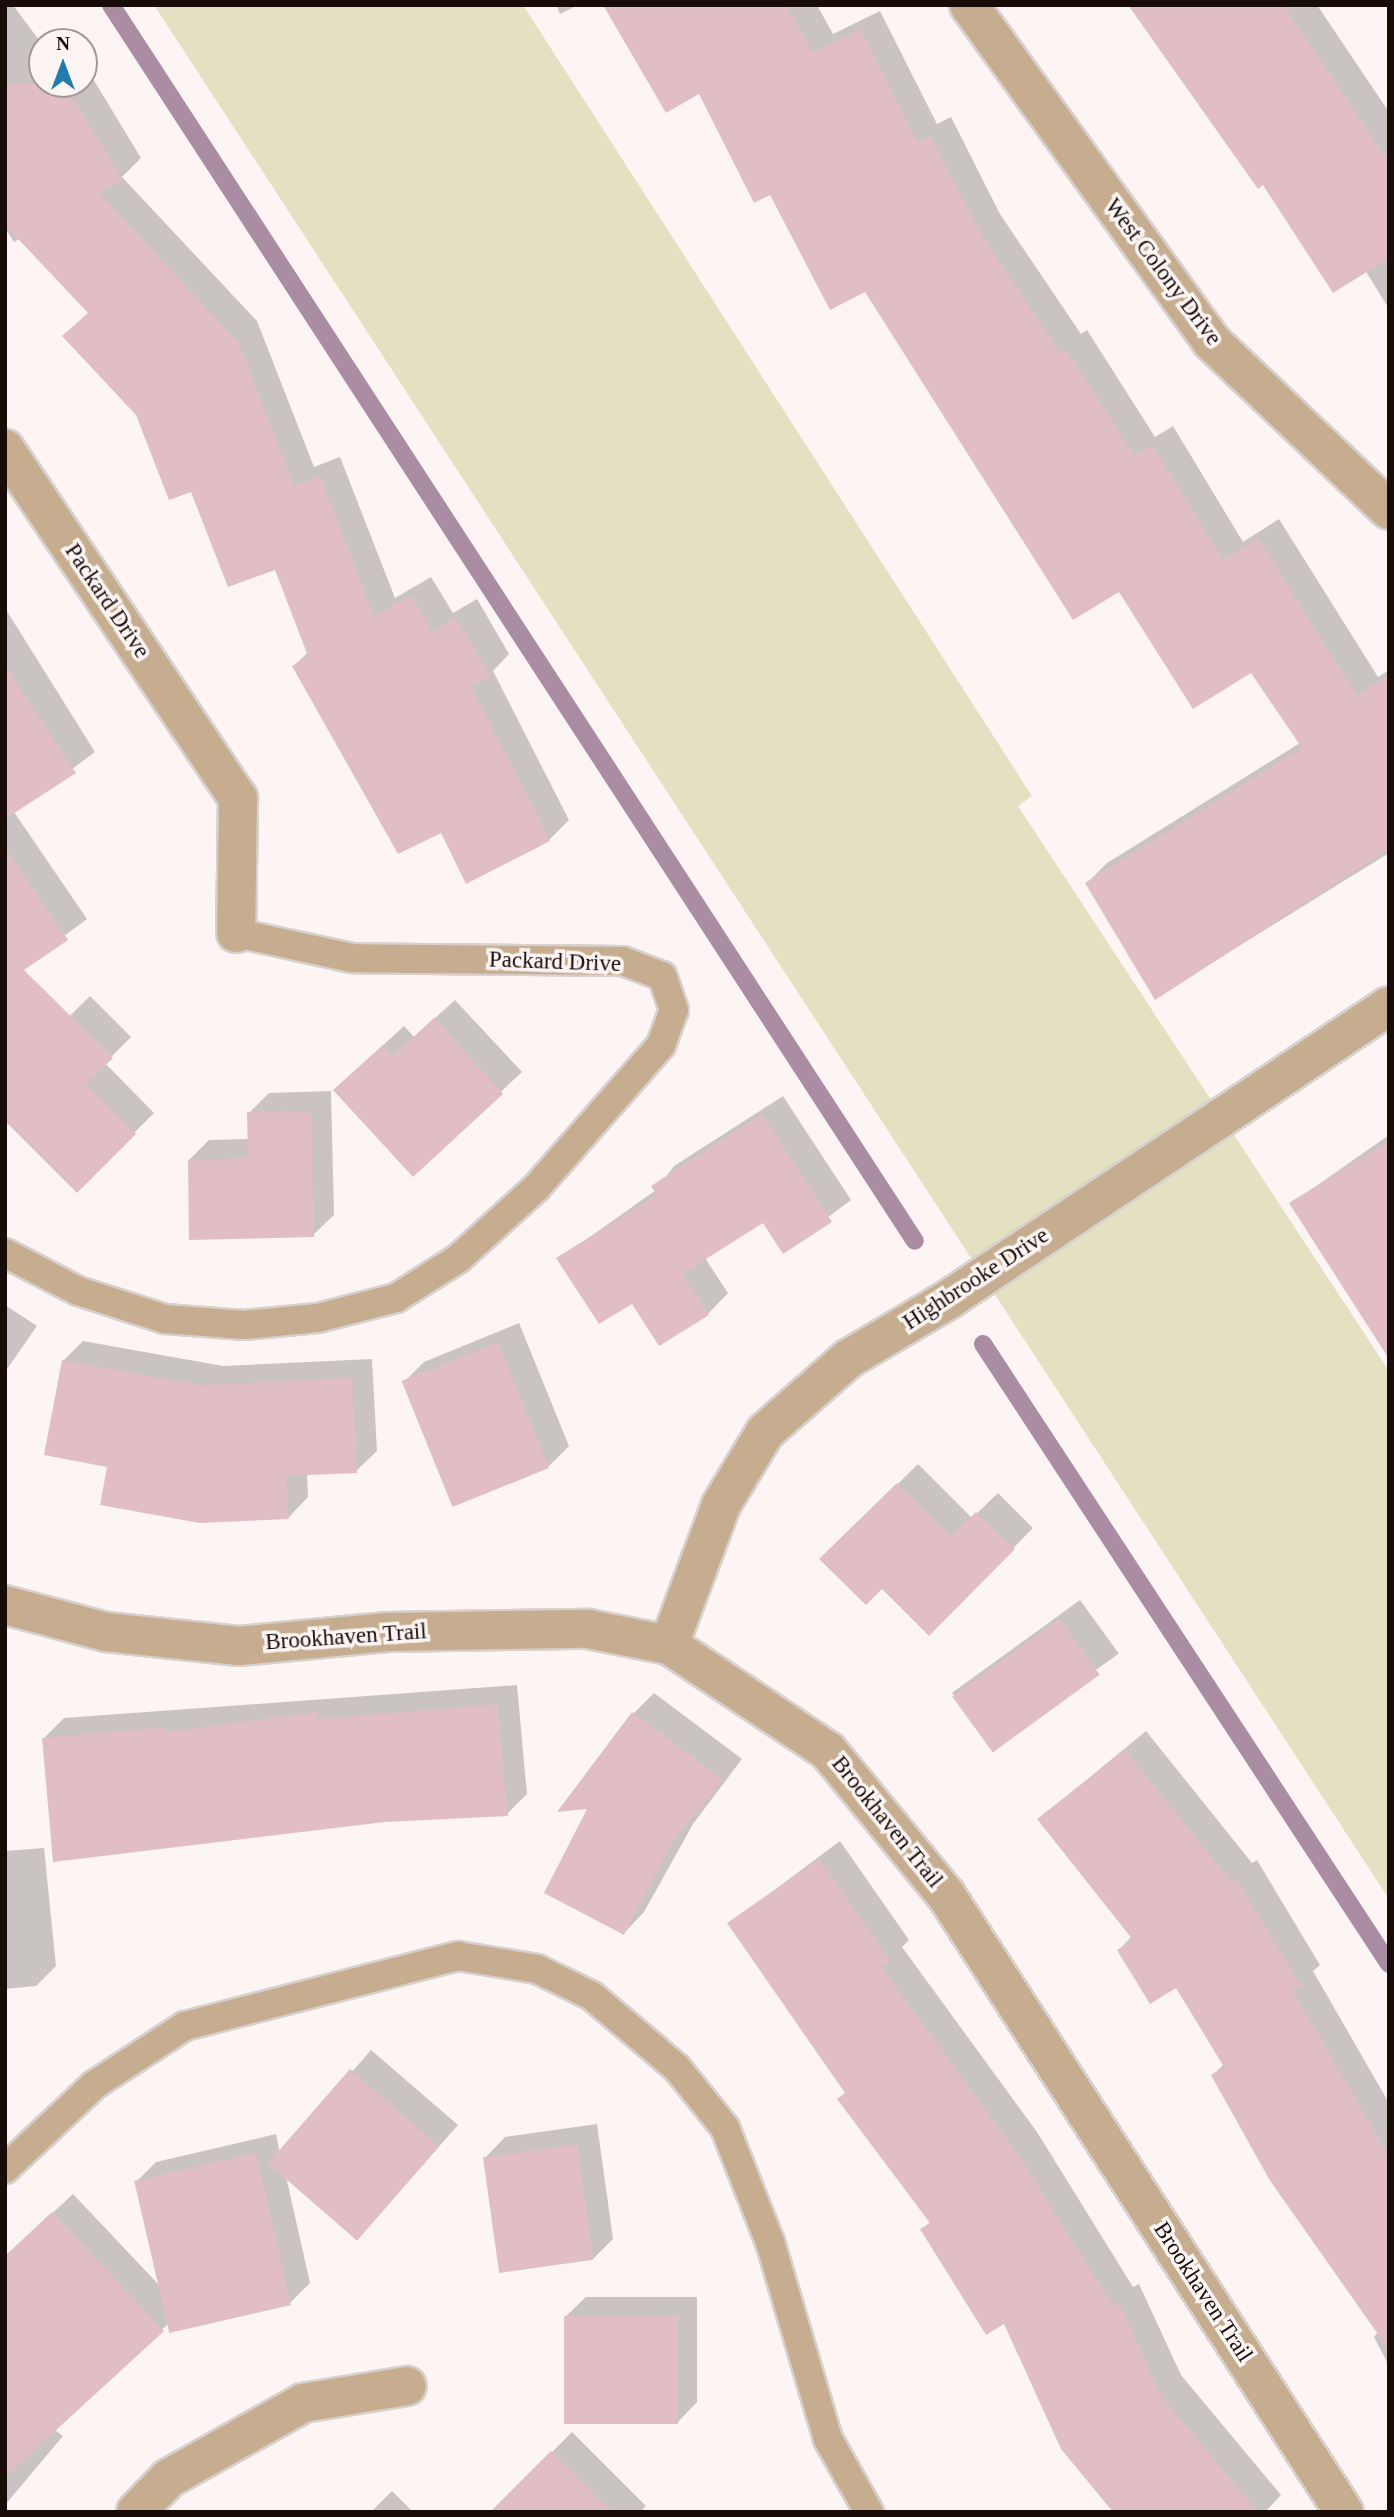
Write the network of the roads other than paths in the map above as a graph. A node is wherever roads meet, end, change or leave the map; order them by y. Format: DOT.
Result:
graph roads {
  1 [pos="969,5"];
  2 [pos="5,450"];
  3 [pos="1389,510"];
  4 [pos="236,933"];
  5 [pos="1389,1006"];
  6 [pos="5,1253"];
  7 [pos="5,1605"];
  8 [pos="669,1645"];
  9 [pos="5,2169"];
  10 [pos="407,2386"];
  11 [pos="136,2512"];
  12 [pos="869,2512"];
  13 [pos="1345,2512"];
  1 -- 3 [label="street, West Colony Drive"];
  2 -- 4 [label="street, Packard Drive"];
  4 -- 6 [label="lane, Packard Drive"];
  5 -- 8 [label="street, Highbrooke Drive"];
  7 -- 8 [label="street, Brookhaven Trail"];
  8 -- 13 [label="street, Brookhaven Trail"];
  9 -- 12 [label="lane"];
  10 -- 11 [label="street"];
}
